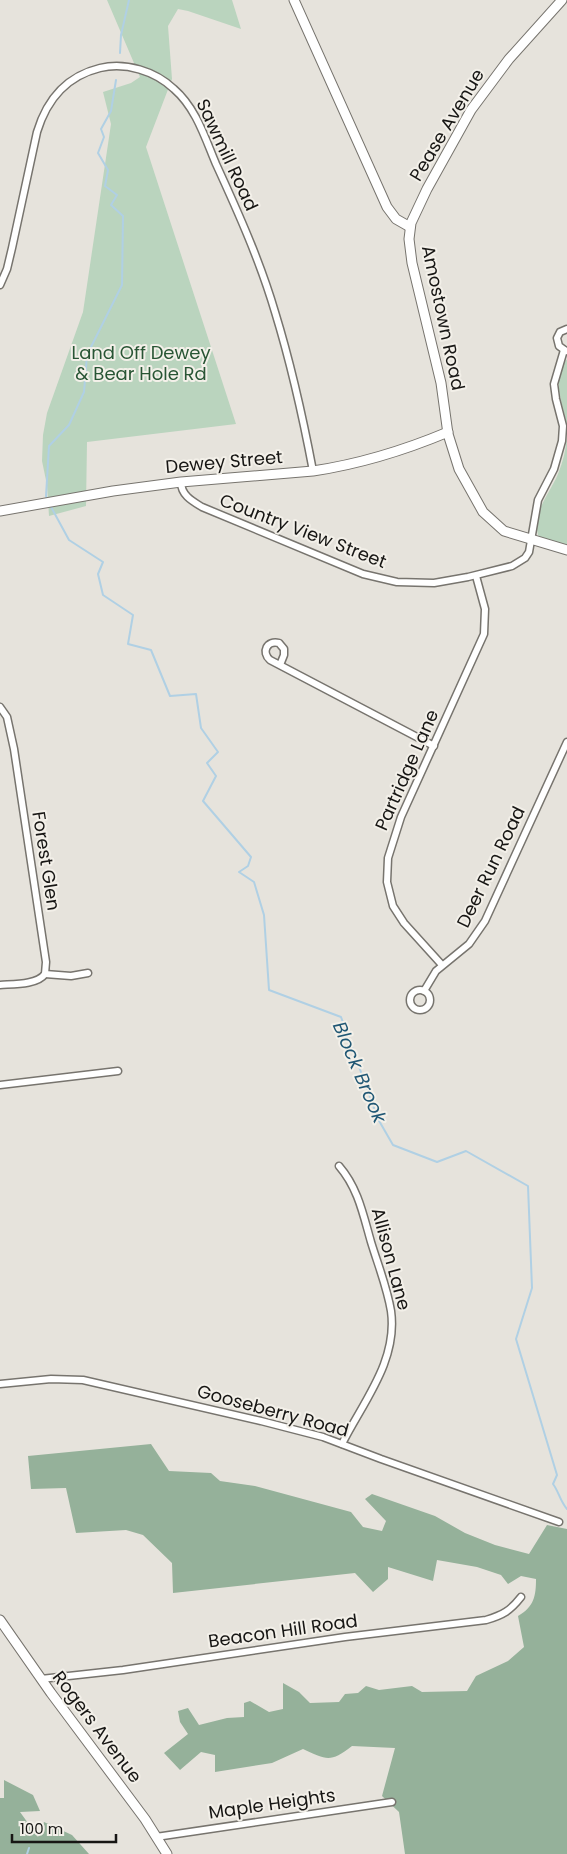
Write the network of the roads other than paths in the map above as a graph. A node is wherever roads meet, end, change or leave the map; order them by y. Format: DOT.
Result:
graph roads {
  1 [pos="294,0"];
  2 [pos="562,0"];
  3 [pos="410,227"];
  4 [pos="0,285"];
  5 [pos="567,329"];
  6 [pos="565,351"];
  7 [pos="448,432"];
  8 [pos="313,471"];
  9 [pos="180,482"];
  10 [pos="0,511"];
  11 [pos="531,540"];
  12 [pos="567,550"];
  13 [pos="476,576"];
  14 [pos="280,665"];
  15 [pos="0,707"];
  16 [pos="567,742"];
  17 [pos="434,746"];
  18 [pos="442,965"];
  19 [pos="88,973"];
  20 [pos="46,974"];
  21 [pos="0,985"];
  22 [pos="424,992"];
  23 [pos="118,1071"];
  24 [pos="0,1085"];
  25 [pos="339,1166"];
  26 [pos="0,1384"];
  27 [pos="342,1444"];
  28 [pos="559,1522"];
  29 [pos="521,1597"];
  30 [pos="0,1620"];
  31 [pos="41,1679"];
  32 [pos="392,1802"];
  33 [pos="156,1837"];
  34 [pos="167,1854"];
  1 -- 3 [label="main road, Amostown Road"];
  2 -- 3 [label="main road, Pease Avenue"];
  3 -- 7 [label="main road, Amostown Road"];
  4 -- 8 [label="street, Sawmill Road"];
  5 -- 6 [label="street, Country View Street"];
  6 -- 11 [label="street, Country View Street"];
  7 -- 8 [label="main road, Dewey Street"];
  7 -- 11 [label="main road, Amostown Road"];
  8 -- 9 [label="main road, Dewey Street"];
  9 -- 10 [label="main road, Dewey Street"];
  9 -- 13 [label="street, Country View Street"];
  11 -- 12 [label="main road, Amostown Road"];
  11 -- 13 [label="street, Country View Street"];
  13 -- 17 [label="street, Partridge Lane"];
  14 -- 17 [label="street"];
  15 -- 20 [label="street, Forest Glen"];
  16 -- 18 [label="street, Deer Run Road"];
  17 -- 18 [label="street, Partridge Lane"];
  18 -- 22 [label="street, Deer Run Road"];
  19 -- 20 [label="street"];
  20 -- 21 [label="street"];
  23 -- 24 [label="street"];
  25 -- 27 [label="street, Allison Lane"];
  26 -- 27 [label="street, Gooseberry Road"];
  27 -- 28 [label="street, Gooseberry Road"];
  29 -- 31 [label="street, Beacon Hill Road"];
  30 -- 31 [label="main road, Rogers Avenue"];
  31 -- 33 [label="main road, Rogers Avenue"];
  32 -- 33 [label="street, Maple Heights"];
  33 -- 34 [label="main road, Rogers Avenue"];
}
